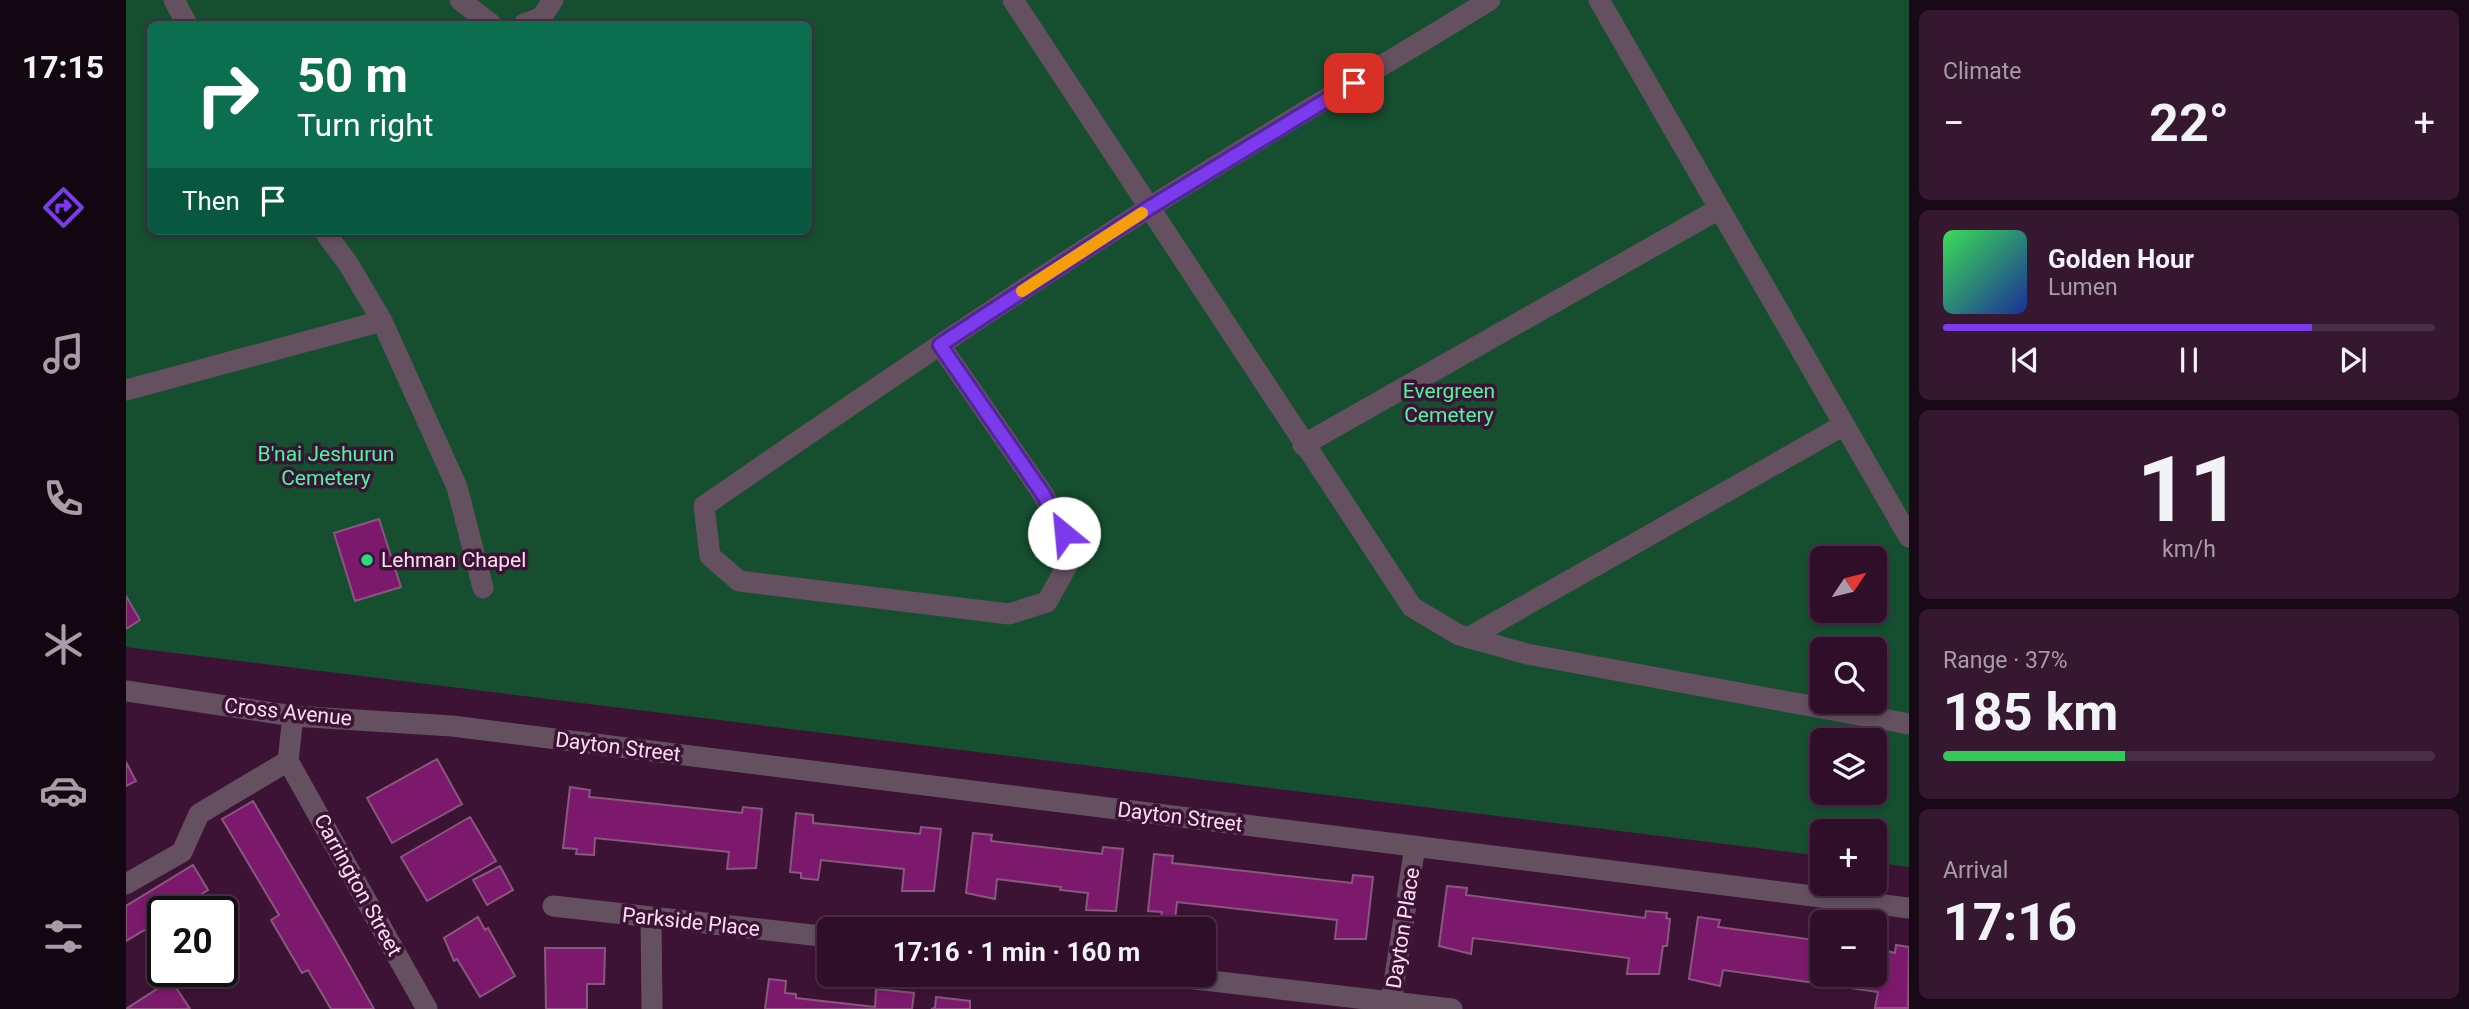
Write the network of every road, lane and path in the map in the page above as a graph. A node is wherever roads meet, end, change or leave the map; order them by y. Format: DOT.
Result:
graph roads {
  1 [pos="174,0"];
  2 [pos="460,0"];
  3 [pos="553,0"];
  4 [pos="1013,0"];
  5 [pos="1490,0"];
  6 [pos="1599,0"];
  7 [pos="185,21"];
  8 [pos="487,21"];
  9 [pos="532,21"];
  10 [pos="1149,208"];
  11 [pos="1720,209"];
  12 [pos="327,235"];
  13 [pos="382,321"];
  14 [pos="940,345"];
  15 [pos="126,390"];
  16 [pos="1844,425"];
  17 [pos="1303,446"];
  18 [pos="1909,537"];
  19 [pos="482,588"];
  20 [pos="1468,638"];
  21 [pos="126,691"];
  22 [pos="293,716"];
  23 [pos="1909,724"];
  24 [pos="452,726"];
  25 [pos="288,761"];
  26 [pos="1415,846"];
  27 [pos="126,884"];
  28 [pos="553,906"];
  29 [pos="1909,908"];
  30 [pos="651,917"];
  31 [pos="817,936"];
  32 [pos="1216,982"];
  33 [pos="1391,1005"];
  34 [pos="427,1009"];
  35 [pos="652,1009"];
  36 [pos="1452,1009"];
  1 -- 7 [label="street"];
  2 -- 8 [label="street"];
  3 -- 9 [label="street"];
  4 -- 10 [label="street"];
  5 -- 10 [label="street"];
  6 -- 11 [label="street"];
  10 -- 14 [label="street"];
  10 -- 17 [label="street"];
  11 -- 16 [label="street"];
  11 -- 17 [label="street"];
  12 -- 13 [label="street"];
  13 -- 15 [label="street"];
  13 -- 19 [label="street"];
  14 -- 14 [label="street"];
  16 -- 18 [label="street"];
  16 -- 20 [label="street"];
  17 -- 20 [label="street"];
  20 -- 23 [label="street"];
  21 -- 22 [label="street, Cross Avenue"];
  22 -- 24 [label="street, Cross Avenue"];
  22 -- 25 [label="street"];
  24 -- 26 [label="street, Dayton Street"];
  25 -- 27 [label="street"];
  25 -- 34 [label="street, Carrington Street"];
  26 -- 29 [label="street, Dayton Street"];
  26 -- 33 [label="street, Dayton Place"];
  28 -- 30 [label="street, Parkside Place"];
  30 -- 31 [label="street, Parkside Place"];
  30 -- 35 [label="street"];
  32 -- 33 [label="street"];
  33 -- 36 [label="street"];
}
